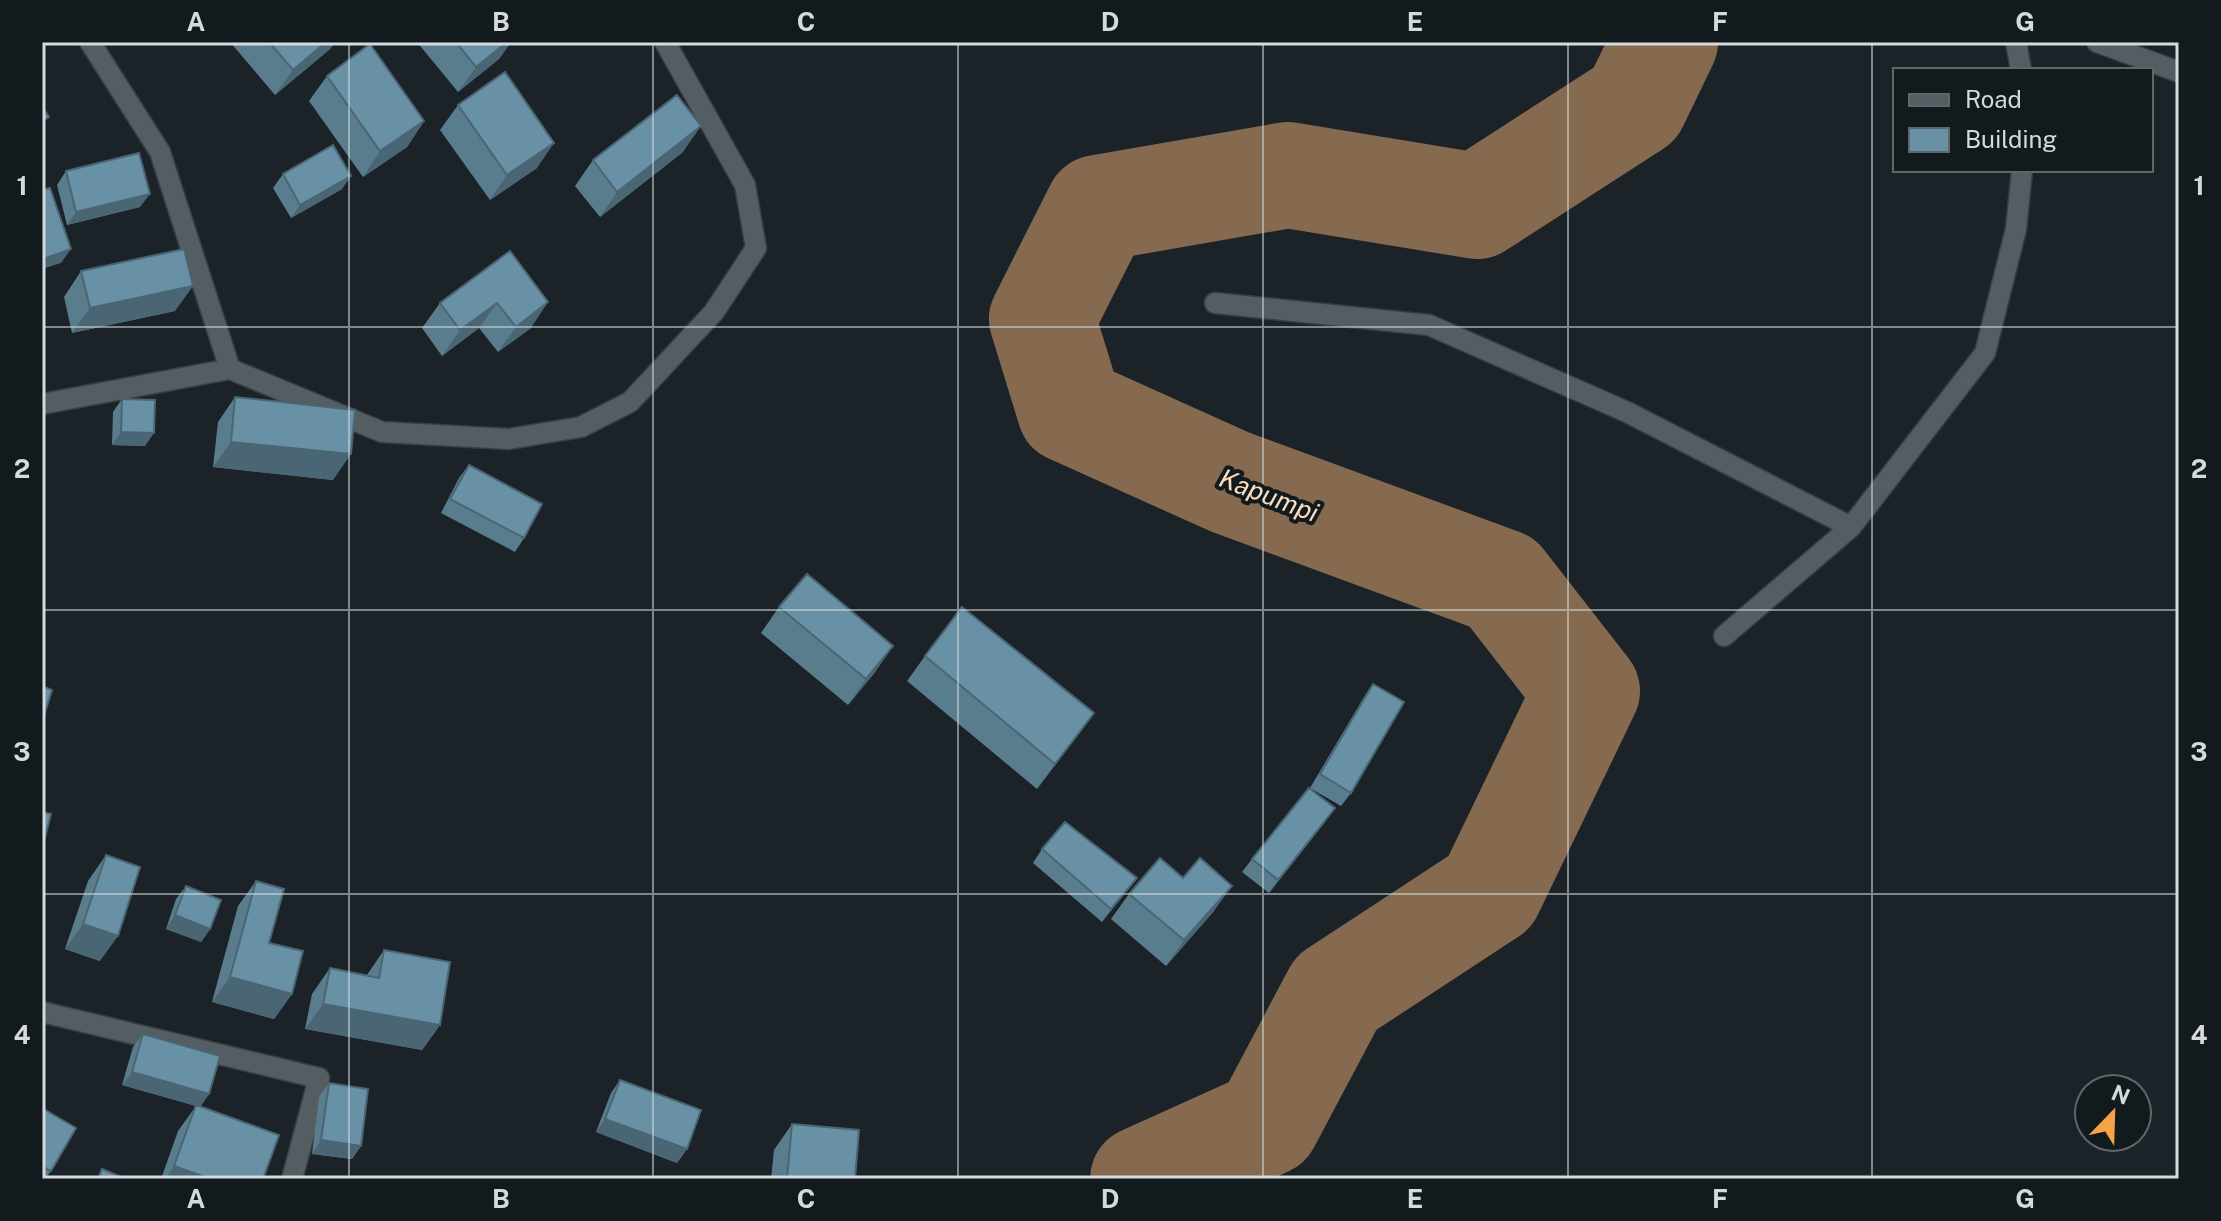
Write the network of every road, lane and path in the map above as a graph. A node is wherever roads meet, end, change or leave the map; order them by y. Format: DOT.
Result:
graph roads {
  1 [pos="90,42"];
  2 [pos="665,42"];
  3 [pos="2016,42"];
  4 [pos="2097,42"];
  5 [pos="2021,68"];
  6 [pos="2179,72"];
  7 [pos="2022,172"];
  8 [pos="1215,303"];
  9 [pos="230,369"];
  10 [pos="42,404"];
  11 [pos="1851,527"];
  12 [pos="1724,636"];
  13 [pos="42,1012"];
  14 [pos="292,1179"];
  1 -- 9 [label="street"];
  2 -- 9 [label="street"];
  3 -- 5 [label="street"];
  4 -- 6 [label="street"];
  7 -- 11 [label="street"];
  8 -- 11 [label="street"];
  9 -- 10 [label="street"];
  11 -- 12 [label="street"];
  13 -- 14 [label="street"];
}
